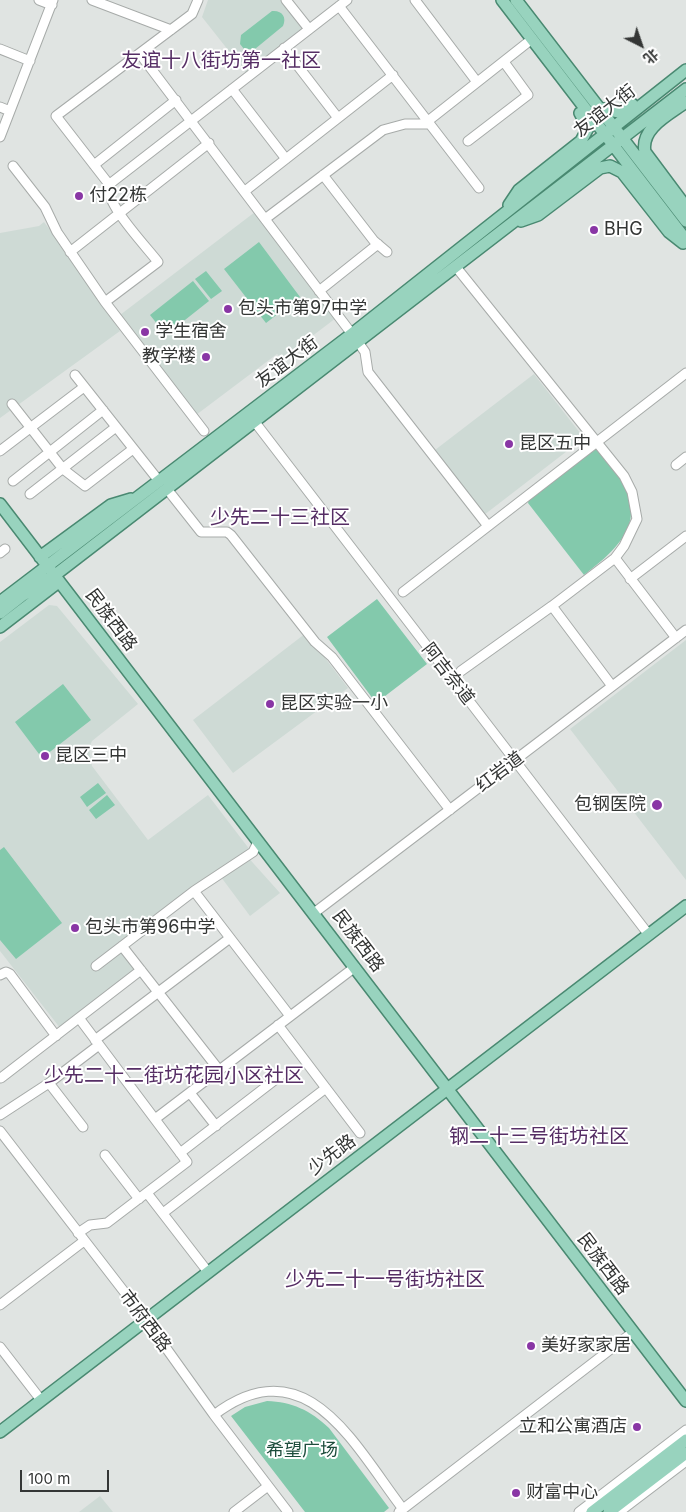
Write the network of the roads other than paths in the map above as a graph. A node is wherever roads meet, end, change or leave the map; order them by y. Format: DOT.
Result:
graph roads {
  1 [pos="39,0"];
  2 [pos="92,0"];
  3 [pos="347,0"];
  4 [pos="415,0"];
  5 [pos="502,0"];
  6 [pos="516,0"];
  7 [pos="195,1"];
  8 [pos="288,1"];
  9 [pos="52,2"];
  10 [pos="339,6"];
  11 [pos="309,29"];
  12 [pos="172,30"];
  13 [pos="532,39"];
  14 [pos="284,48"];
  15 [pos="0,49"];
  16 [pos="140,54"];
  17 [pos="30,61"];
  18 [pos="504,62"];
  19 [pos="686,62"];
  20 [pos="686,70"];
  21 [pos="393,75"];
  22 [pos="477,82"];
  23 [pos="232,89"];
  24 [pos="686,89"];
  25 [pos="176,100"];
  26 [pos="686,102"];
  27 [pos="0,107"];
  28 [pos="599,108"];
  29 [pos="10,111"];
  30 [pos="338,118"];
  31 [pos="192,120"];
  32 [pos="429,122"];
  33 [pos="609,131"];
  34 [pos="0,137"];
  35 [pos="468,141"];
  36 [pos="618,142"];
  37 [pos="209,143"];
  38 [pos="286,159"];
  39 [pos="94,165"];
  40 [pos="13,166"];
  41 [pos="323,175"];
  42 [pos="108,182"];
  43 [pos="480,188"];
  44 [pos="245,191"];
  45 [pos="686,207"];
  46 [pos="120,213"];
  47 [pos="503,213"];
  48 [pos="265,219"];
  49 [pos="686,221"];
  50 [pos="512,224"];
  51 [pos="686,240"];
  52 [pos="378,244"];
  53 [pos="686,245"];
  54 [pos="70,252"];
  55 [pos="387,252"];
  56 [pos="456,267"];
  57 [pos="319,291"];
  58 [pos="105,302"];
  59 [pos="355,338"];
  60 [pos="686,373"];
  61 [pos="75,375"];
  62 [pos="84,387"];
  63 [pos="12,404"];
  64 [pos="103,410"];
  65 [pos="251,418"];
  66 [pos="116,427"];
  67 [pos="31,428"];
  68 [pos="204,431"];
  69 [pos="598,441"];
  70 [pos="133,449"];
  71 [pos="0,452"];
  72 [pos="50,452"];
  73 [pos="686,457"];
  74 [pos="676,465"];
  75 [pos="63,469"];
  76 [pos="13,480"];
  77 [pos="163,485"];
  78 [pos="30,494"];
  79 [pos="138,498"];
  80 [pos="0,504"];
  81 [pos="488,526"];
  82 [pos="686,536"];
  83 [pos="78,550"];
  84 [pos="615,558"];
  85 [pos="50,570"];
  86 [pos="630,579"];
  87 [pos="21,591"];
  88 [pos="403,592"];
  89 [pos="0,602"];
  90 [pos="552,606"];
  91 [pos="0,613"];
  92 [pos="0,627"];
  93 [pos="686,630"];
  94 [pos="676,638"];
  95 [pos="461,672"];
  96 [pos="612,686"];
  97 [pos="515,760"];
  98 [pos="450,810"];
  99 [pos="258,842"];
  100 [pos="194,891"];
  101 [pos="686,906"];
  102 [pos="314,912"];
  103 [pos="649,935"];
  104 [pos="230,938"];
  105 [pos="122,946"];
  106 [pos="96,966"];
  107 [pos="354,967"];
  108 [pos="141,970"];
  109 [pos="0,975"];
  110 [pos="158,992"];
  111 [pos="290,1016"];
  112 [pos="79,1018"];
  113 [pos="278,1026"];
  114 [pos="56,1036"];
  115 [pos="97,1042"];
  116 [pos="219,1070"];
  117 [pos="280,1076"];
  118 [pos="1,1078"];
  119 [pos="50,1083"];
  120 [pos="326,1088"];
  121 [pos="447,1089"];
  122 [pos="190,1093"];
  123 [pos="0,1115"];
  124 [pos="155,1120"];
  125 [pos="216,1126"];
  126 [pos="83,1127"];
  127 [pos="360,1133"];
  128 [pos="1,1134"];
  129 [pos="180,1153"];
  130 [pos="105,1155"];
  131 [pos="147,1193"];
  132 [pos="139,1199"];
  133 [pos="163,1213"];
  134 [pos="81,1237"];
  135 [pos="208,1272"];
  136 [pos="0,1305"];
  137 [pos="146,1320"];
  138 [pos="633,1332"];
  139 [pos="0,1347"];
  140 [pos="42,1400"];
  141 [pos="686,1401"];
  142 [pos="214,1416"];
  143 [pos="686,1430"];
  144 [pos="0,1432"];
  145 [pos="686,1440"];
  146 [pos="686,1453"];
  147 [pos="686,1461"];
  148 [pos="268,1486"];
  149 [pos="401,1510"];
  150 [pos="234,1512"];
  151 [pos="288,1512"];
  152 [pos="579,1512"];
  153 [pos="592,1512"];
  154 [pos="609,1512"];
  155 [pos="619,1512"];
  1 -- 9 [label="street"];
  2 -- 12 [label="street"];
  3 -- 10 [label="street"];
  4 -- 22 [label="street"];
  5 -- 13 [label="main road"];
  6 -- 28 [label="main road"];
  7 -- 12 [label="street"];
  8 -- 11 [label="street"];
  9 -- 17 [label="street"];
  10 -- 11 [label="street"];
  10 -- 21 [label="street"];
  11 -- 14 [label="street"];
  12 -- 16 [label="street"];
  13 -- 18 [label="street"];
  13 -- 33 [label="main road"];
  13 -- 47 [label="main road"];
  14 -- 23 [label="street"];
  14 -- 30 [label="street"];
  15 -- 17 [label="street"];
  16 -- 25 [label="street"];
  16 -- 39 [label="street"];
  17 -- 29 [label="street"];
  18 -- 22 [label="street"];
  18 -- 35 [label="street"];
  19 -- 28 [label="main road"];
  20 -- 33 [label="main road, 友谊大街"];
  21 -- 30 [label="street"];
  21 -- 32 [label="street"];
  22 -- 32 [label="street"];
  23 -- 31 [label="street"];
  23 -- 38 [label="street"];
  24 -- 36 [label="main road, 友谊大街"];
  25 -- 31 [label="street"];
  25 -- 39 [label="street"];
  26 -- 45 [label="main road"];
  27 -- 29 [label="street"];
  28 -- 33 [label="main road"];
  29 -- 34 [label="street"];
  30 -- 38 [label="street"];
  31 -- 37 [label="street"];
  31 -- 42 [label="street"];
  32 -- 41 [label="street"];
  32 -- 43 [label="street"];
  33 -- 36 [label="main road"];
  33 -- 47 [label="main road, 友谊大街"];
  36 -- 49 [label="main road"];
  36 -- 50 [label="main road, 友谊大街"];
  36 -- 51 [label="main road"];
  37 -- 44 [label="street"];
  37 -- 46 [label="street"];
  38 -- 44 [label="street"];
  39 -- 42 [label="street"];
  40 -- 54 [label="street"];
  41 -- 48 [label="street"];
  41 -- 52 [label="street"];
  42 -- 46 [label="street"];
  44 -- 48 [label="street"];
  46 -- 54 [label="street"];
  46 -- 58 [label="street"];
  47 -- 59 [label="main road, 友谊大街"];
  48 -- 57 [label="street"];
  50 -- 53 [label="main road"];
  50 -- 56 [label="main road, 友谊大街"];
  52 -- 55 [label="street"];
  52 -- 57 [label="street"];
  54 -- 58 [label="street"];
  56 -- 59 [label="main road, 友谊大街"];
  56 -- 69 [label="street"];
  57 -- 59 [label="street"];
  58 -- 68 [label="street"];
  59 -- 65 [label="main road, 友谊大街"];
  59 -- 81 [label="street"];
  60 -- 69 [label="street"];
  61 -- 62 [label="street"];
  62 -- 64 [label="street"];
  62 -- 67 [label="street"];
  63 -- 67 [label="street"];
  64 -- 66 [label="street"];
  64 -- 72 [label="street"];
  65 -- 77 [label="main road, 友谊大街"];
  65 -- 97 [label="street, 阿吉奈道"];
  66 -- 70 [label="street"];
  66 -- 75 [label="street"];
  67 -- 71 [label="street"];
  67 -- 72 [label="street"];
  69 -- 81 [label="street"];
  69 -- 84 [label="street"];
  70 -- 75 [label="street"];
  70 -- 77 [label="street"];
  72 -- 75 [label="street"];
  72 -- 76 [label="street"];
  73 -- 74 [label="street"];
  75 -- 78 [label="street"];
  77 -- 79 [label="main road, 友谊大街"];
  77 -- 83 [label="main road, 友谊大街"];
  77 -- 98 [label="street"];
  79 -- 83 [label="main road, 友谊大街"];
  79 -- 85 [label="main road"];
  80 -- 85 [label="main road, 民族西路"];
  81 -- 88 [label="street"];
  82 -- 86 [label="street"];
  83 -- 85 [label="main road, 友谊大街"];
  84 -- 86 [label="street"];
  84 -- 90 [label="street"];
  85 -- 87 [label="main road, 友谊大街"];
  85 -- 92 [label="main road"];
  85 -- 99 [label="main road, 民族西路"];
  86 -- 94 [label="street"];
  87 -- 89 [label="main road, 友谊大街"];
  87 -- 91 [label="main road, 友谊大街"];
  90 -- 95 [label="street"];
  90 -- 96 [label="street"];
  93 -- 94 [label="street, 红岩道"];
  94 -- 96 [label="street, 红岩道"];
  96 -- 97 [label="street, 红岩道"];
  97 -- 98 [label="street, 红岩道"];
  97 -- 103 [label="street, 阿吉奈道"];
  98 -- 102 [label="street, 红岩道"];
  99 -- 100 [label="street"];
  99 -- 102 [label="main road, 民族西路"];
  100 -- 104 [label="street"];
  100 -- 105 [label="street"];
  101 -- 103 [label="main road, 少先路"];
  102 -- 107 [label="main road, 民族西路"];
  103 -- 121 [label="main road, 少先路"];
  104 -- 110 [label="street"];
  104 -- 111 [label="street"];
  105 -- 106 [label="street"];
  105 -- 108 [label="street"];
  107 -- 111 [label="street"];
  107 -- 121 [label="main road, 民族西路"];
  108 -- 110 [label="street"];
  108 -- 112 [label="street"];
  109 -- 114 [label="street"];
  110 -- 115 [label="street"];
  110 -- 116 [label="street"];
  111 -- 113 [label="street"];
  112 -- 114 [label="street"];
  112 -- 115 [label="street"];
  113 -- 116 [label="street"];
  113 -- 120 [label="street"];
  114 -- 118 [label="street"];
  115 -- 119 [label="street"];
  115 -- 124 [label="street"];
  116 -- 122 [label="street"];
  117 -- 125 [label="street"];
  119 -- 123 [label="street"];
  119 -- 126 [label="street"];
  120 -- 127 [label="street"];
  120 -- 133 [label="street"];
  121 -- 135 [label="main road, 少先路"];
  121 -- 138 [label="main road, 民族西路"];
  122 -- 124 [label="street"];
  122 -- 125 [label="street"];
  124 -- 129 [label="street"];
  125 -- 129 [label="street"];
  128 -- 134 [label="street, 市府西路"];
  129 -- 131 [label="street"];
  130 -- 132 [label="street"];
  131 -- 132 [label="street"];
  131 -- 133 [label="street"];
  132 -- 134 [label="street"];
  133 -- 135 [label="street"];
  134 -- 136 [label="street"];
  134 -- 137 [label="street, 市府西路"];
  135 -- 137 [label="main road, 少先路"];
  137 -- 140 [label="main road, 少先路"];
  137 -- 142 [label="street, 市府西路"];
  138 -- 141 [label="main road, 民族西路"];
  138 -- 149 [label="street"];
  139 -- 140 [label="street"];
  140 -- 144 [label="main road, 少先路"];
  142 -- 148 [label="street, 市府西路"];
  142 -- 149 [label="street"];
  143 -- 152 [label="street"];
  145 -- 153 [label="main road"];
  146 -- 154 [label="main road"];
  147 -- 155 [label="street"];
  148 -- 150 [label="street"];
  148 -- 151 [label="street, 市府西路"];
}
